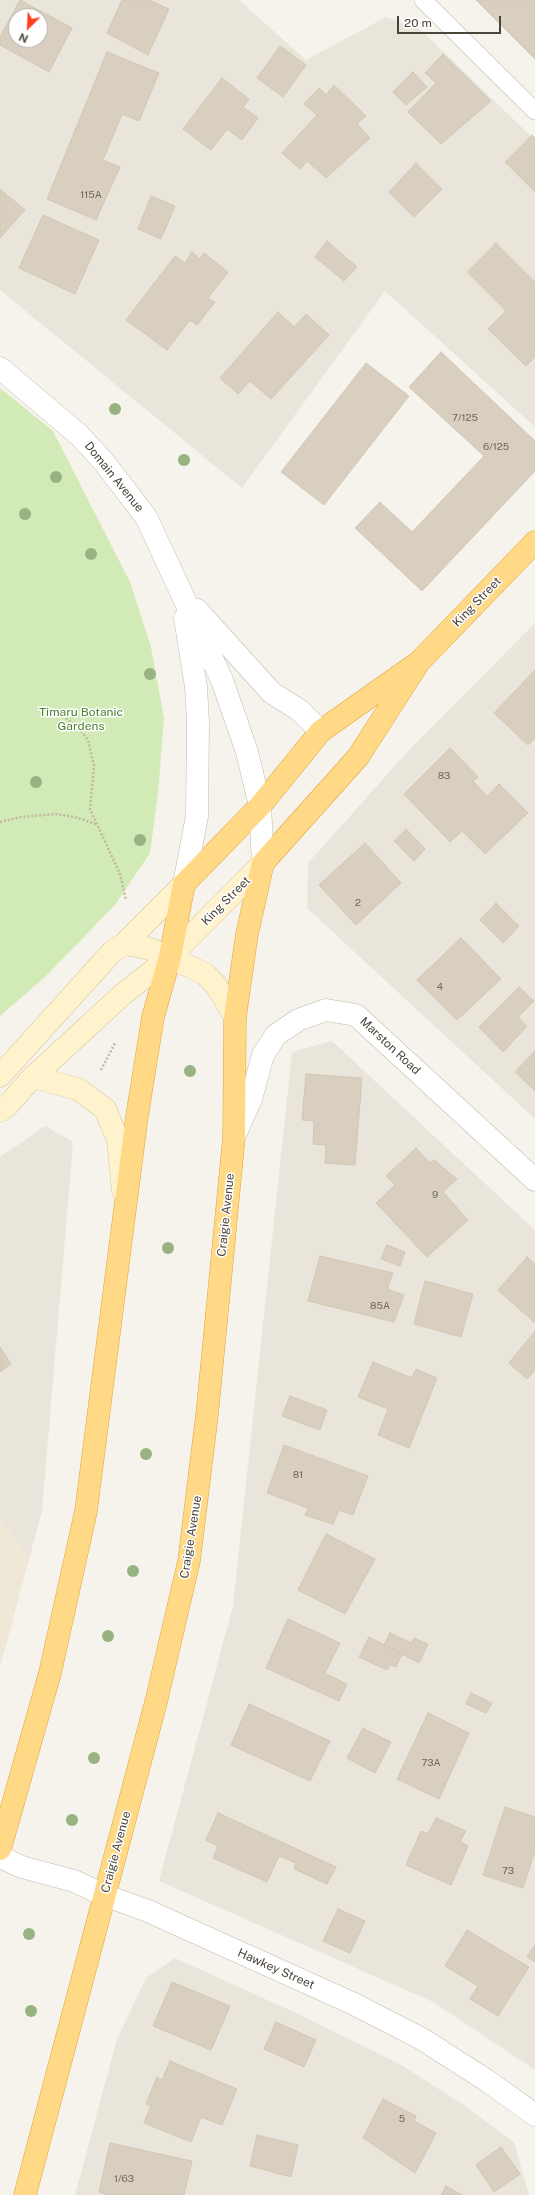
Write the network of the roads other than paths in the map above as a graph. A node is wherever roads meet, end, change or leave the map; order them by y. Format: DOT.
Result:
graph roads {
  1 [pos="423,0"];
  2 [pos="535,111"];
  3 [pos="0,368"];
  4 [pos="535,542"];
  5 [pos="181,593"];
  6 [pos="419,662"];
  7 [pos="321,731"];
  8 [pos="260,806"];
  9 [pos="263,863"];
  10 [pos="184,884"];
  11 [pos="124,944"];
  12 [pos="170,957"];
  13 [pos="235,1018"];
  14 [pos="0,1076"];
  15 [pos="34,1077"];
  16 [pos="0,1111"];
  17 [pos="234,1138"];
  18 [pos="535,1180"];
  19 [pos="125,1214"];
  20 [pos="0,1849"];
  21 [pos="0,1857"];
  22 [pos="104,1896"];
  23 [pos="535,2115"];
  24 [pos="25,2195"];
  1 -- 2 [label="lane"];
  3 -- 5 [label="street, Domain Avenue"];
  4 -- 6 [label="highway, King Street"];
  5 -- 7 [label="street, Domain Avenue"];
  5 -- 8 [label="street, Domain Avenue"];
  5 -- 10 [label="street, Domain Avenue"];
  6 -- 7 [label="highway, King Street"];
  6 -- 9 [label="highway, King Street"];
  7 -- 8 [label="highway, King Street"];
  8 -- 9 [label="street, Domain Avenue"];
  8 -- 10 [label="highway, King Street"];
  9 -- 12 [label="main road, King Street"];
  9 -- 13 [label="highway, Craigie Avenue"];
  10 -- 11 [label="main road, King Street"];
  10 -- 12 [label="highway"];
  11 -- 12 [label="main road"];
  11 -- 14 [label="main road, King Street"];
  12 -- 13 [label="main road"];
  12 -- 15 [label="main road, King Street"];
  12 -- 19 [label="highway"];
  13 -- 17 [label="highway, Craigie Avenue"];
  15 -- 16 [label="main road, King Street"];
  15 -- 19 [label="main road"];
  17 -- 18 [label="street, Marston Road"];
  17 -- 22 [label="highway, Craigie Avenue"];
  19 -- 20 [label="highway"];
  21 -- 22 [label="street, Hawkey Street"];
  22 -- 23 [label="street, Hawkey Street"];
  22 -- 24 [label="highway, Craigie Avenue"];
}
